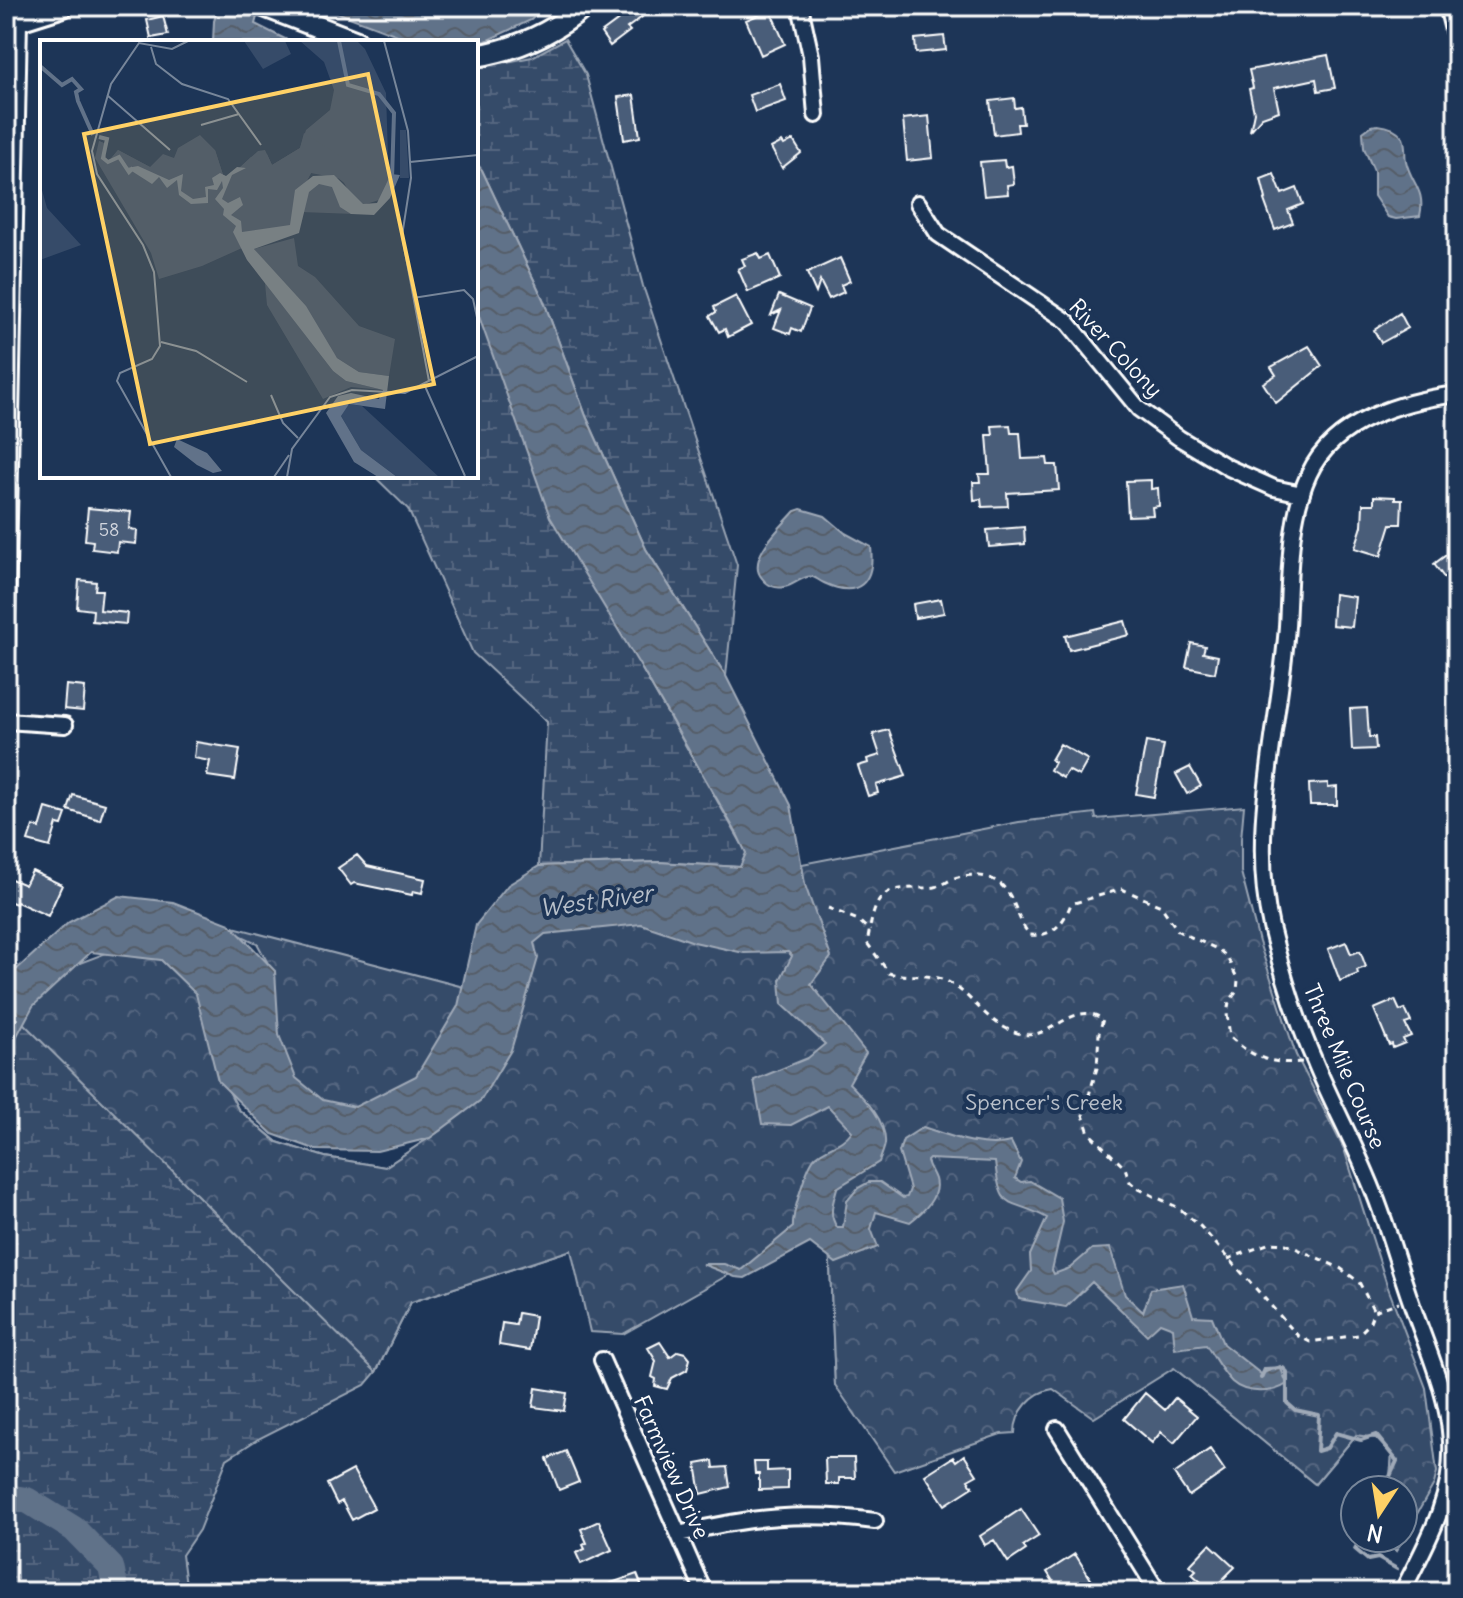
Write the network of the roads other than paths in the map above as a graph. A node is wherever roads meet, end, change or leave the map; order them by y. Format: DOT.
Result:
graph roads {
  1 [pos="265,6"];
  2 [pos="585,6"];
  3 [pos="800,6"];
  4 [pos="1447,6"];
  5 [pos="53,7"];
  6 [pos="13,22"];
  7 [pos="352,40"];
  8 [pos="1457,46"];
  9 [pos="478,56"];
  10 [pos="816,115"];
  11 [pos="918,203"];
  12 [pos="1457,394"];
  13 [pos="8,447"];
  14 [pos="1302,494"];
  15 [pos="6,667"];
  16 [pos="6,721"];
  17 [pos="65,725"];
  18 [pos="602,1360"];
  19 [pos="1057,1429"];
  20 [pos="875,1521"];
  21 [pos="679,1534"];
  22 [pos="704,1592"];
  23 [pos="1158,1592"];
  24 [pos="1402,1592"];
  1 -- 7 [label="main road"];
  2 -- 9 [label="main road"];
  3 -- 10 [label="street"];
  4 -- 8 [label="street"];
  5 -- 6 [label="main road"];
  6 -- 13 [label="street"];
  11 -- 14 [label="street, River Colony"];
  12 -- 14 [label="street, Three Mile Course"];
  13 -- 15 [label="street"];
  14 -- 24 [label="street, Three Mile Course"];
  16 -- 17 [label="street"];
  18 -- 21 [label="street, Farmview Drive"];
  19 -- 23 [label="street"];
  20 -- 21 [label="street"];
  21 -- 22 [label="street, Farmview Drive"];
}
